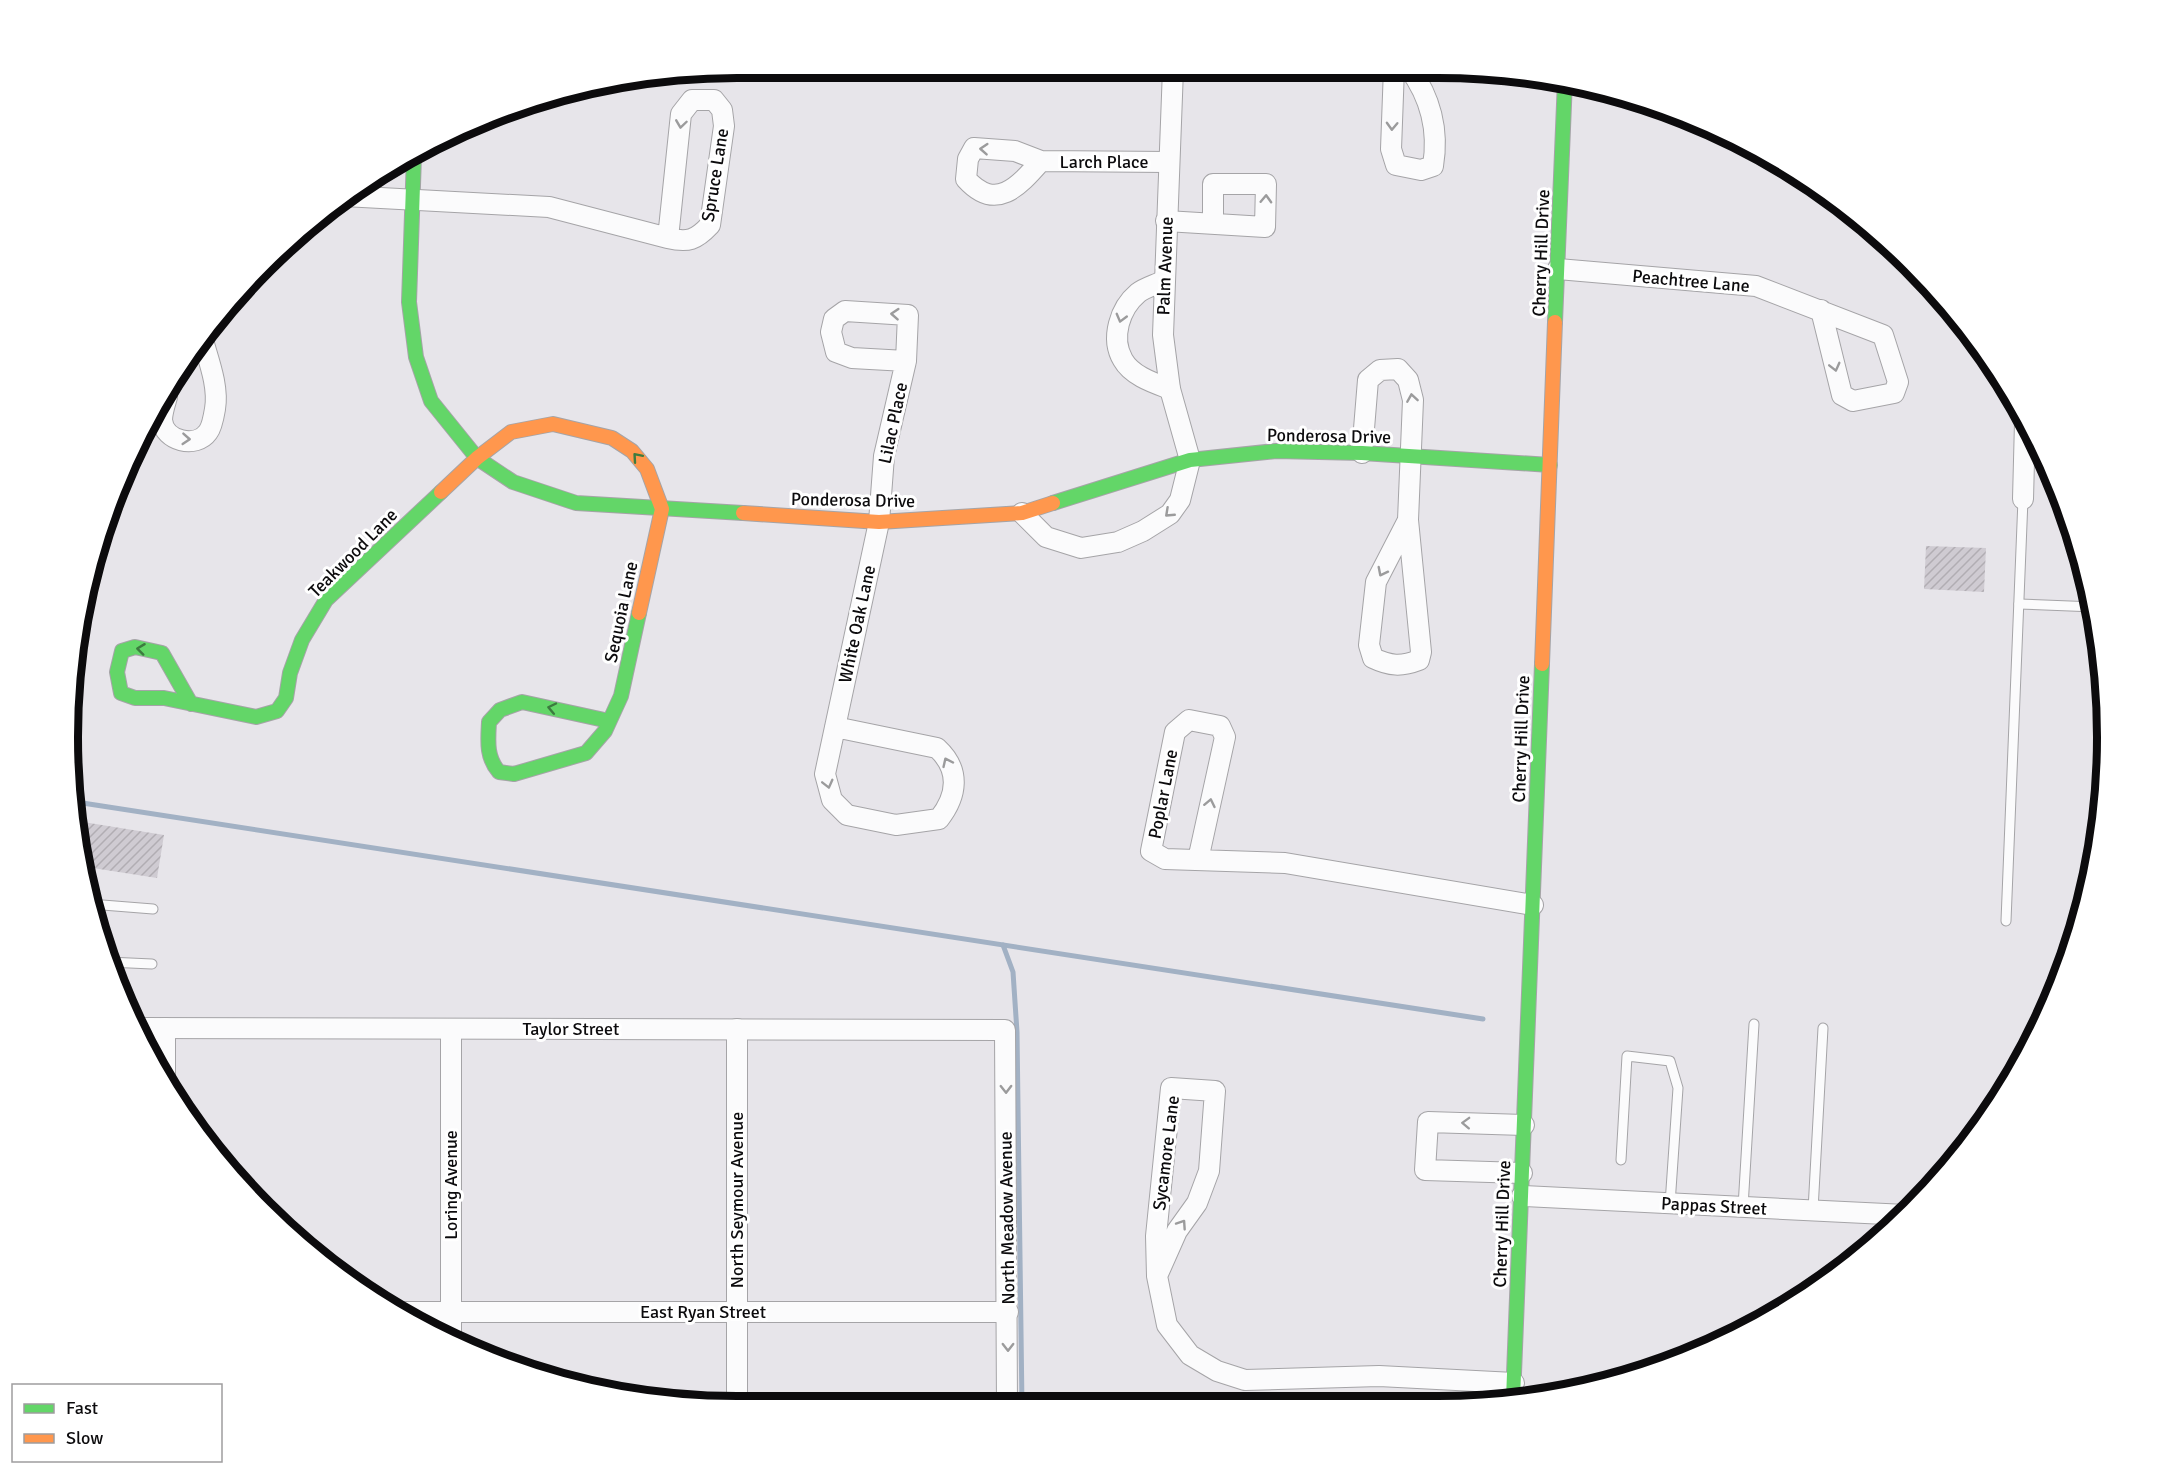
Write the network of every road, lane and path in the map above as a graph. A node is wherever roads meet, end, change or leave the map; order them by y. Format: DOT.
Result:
graph roads {
  1 [pos="1173,78"];
  2 [pos="1394,78"];
  3 [pos="1417,78"];
  4 [pos="1565,91"];
  5 [pos="1041,162"];
  6 [pos="1168,162"];
  7 [pos="414,163"];
  8 [pos="360,197"];
  9 [pos="411,201"];
  10 [pos="1166,221"];
  11 [pos="1214,224"];
  12 [pos="668,238"];
  13 [pos="1558,269"];
  14 [pos="1163,281"];
  15 [pos="1821,310"];
  16 [pos="205,349"];
  17 [pos="906,361"];
  18 [pos="1170,389"];
  19 [pos="164,411"];
  20 [pos="2025,438"];
  21 [pos="1362,453"];
  22 [pos="1412,456"];
  23 [pos="477,458"];
  24 [pos="1190,460"];
  25 [pos="1550,465"];
  26 [pos="2023,499"];
  27 [pos="662,509"];
  28 [pos="1022,513"];
  29 [pos="1408,520"];
  30 [pos="879,522"];
  31 [pos="2019,604"];
  32 [pos="2084,607"];
  33 [pos="191,704"];
  34 [pos="609,721"];
  35 [pos="835,727"];
  36 [pos="1198,861"];
  37 [pos="99,904"];
  38 [pos="1533,905"];
  39 [pos="153,909"];
  40 [pos="2006,921"];
  41 [pos="118,962"];
  42 [pos="152,964"];
  43 [pos="1754,1024"];
  44 [pos="146,1028"];
  45 [pos="165,1028"];
  46 [pos="1823,1028"];
  47 [pos="451,1029"];
  48 [pos="737,1029"];
  49 [pos="1005,1030"];
  50 [pos="165,1064"];
  51 [pos="1524,1125"];
  52 [pos="1621,1160"];
  53 [pos="1522,1173"];
  54 [pos="1521,1196"];
  55 [pos="1670,1204"];
  56 [pos="1743,1207"];
  57 [pos="1813,1210"];
  58 [pos="1892,1214"];
  59 [pos="1157,1276"];
  60 [pos="415,1312"];
  61 [pos="451,1312"];
  62 [pos="737,1312"];
  63 [pos="1008,1312"];
  64 [pos="451,1330"];
  65 [pos="1514,1391"];
  66 [pos="737,1396"];
  67 [pos="1007,1396"];
  1 -- 6 [label="street, Palm Avenue"];
  2 -- 3 [label="street, one-way"];
  4 -- 13 [label="street, Cherry Hill Drive"];
  5 -- 6 [label="street, Larch Place"];
  6 -- 10 [label="street, Palm Avenue"];
  7 -- 9 [label="street, Ponderosa Drive"];
  8 -- 9 [label="street, Spruce Lane"];
  9 -- 12 [label="street, Spruce Lane"];
  9 -- 23 [label="street, Ponderosa Drive"];
  10 -- 11 [label="street"];
  10 -- 14 [label="street, Palm Avenue"];
  12 -- 12 [label="street, Spruce Lane, one-way"];
  13 -- 15 [label="street, Peachtree Lane"];
  13 -- 25 [label="street, Cherry Hill Drive"];
  14 -- 18 [label="street, Palm Avenue"];
  14 -- 18 [label="street, one-way"];
  15 -- 15 [label="street, Peachtree Lane, one-way"];
  19 -- 16 [label="street, one-way"];
  17 -- 30 [label="street, Lilac Place"];
  18 -- 24 [label="street, Palm Avenue"];
  20 -- 26 [label="street"];
  21 -- 22 [label="street, Ponderosa Drive"];
  22 -- 21 [label="street, one-way"];
  21 -- 24 [label="street, Ponderosa Drive"];
  22 -- 25 [label="street, Ponderosa Drive"];
  22 -- 29 [label="street"];
  23 -- 27 [label="street, Ponderosa Drive"];
  27 -- 23 [label="street, one-way"];
  23 -- 33 [label="street, Teakwood Lane"];
  24 -- 28 [label="street, Ponderosa Drive"];
  24 -- 28 [label="street, one-way"];
  25 -- 38 [label="street, Cherry Hill Drive"];
  26 -- 31 [label="lane"];
  27 -- 30 [label="street, Ponderosa Drive"];
  27 -- 34 [label="street, Sequoia Lane"];
  28 -- 30 [label="street, Ponderosa Drive"];
  29 -- 29 [label="street, one-way"];
  30 -- 35 [label="street, White Oak Lane"];
  31 -- 32 [label="lane"];
  31 -- 40 [label="lane"];
  33 -- 33 [label="street, Teakwood Lane, one-way"];
  34 -- 34 [label="street, Sequoia Lane, one-way"];
  35 -- 35 [label="street, White Oak Lane, one-way"];
  36 -- 36 [label="street, Poplar Lane, one-way"];
  36 -- 38 [label="street, Poplar Lane"];
  37 -- 39 [label="lane"];
  38 -- 51 [label="street, Cherry Hill Drive"];
  41 -- 42 [label="lane"];
  43 -- 56 [label="lane"];
  44 -- 45 [label="street, Taylor Street"];
  45 -- 47 [label="street, Taylor Street"];
  45 -- 50 [label="street"];
  46 -- 57 [label="lane"];
  47 -- 48 [label="street, Taylor Street"];
  47 -- 61 [label="street, Loring Avenue"];
  48 -- 49 [label="street, Taylor Street"];
  48 -- 62 [label="street, North Seymour Avenue"];
  49 -- 63 [label="street, North Meadow Avenue, one-way"];
  51 -- 53 [label="street, Cherry Hill Drive"];
  51 -- 53 [label="street, one-way"];
  52 -- 55 [label="lane"];
  53 -- 54 [label="street, Cherry Hill Drive"];
  54 -- 55 [label="street, Pappas Street"];
  54 -- 65 [label="street, Cherry Hill Drive"];
  55 -- 56 [label="street, Pappas Street"];
  56 -- 57 [label="street, Pappas Street"];
  57 -- 58 [label="street, Pappas Street"];
  59 -- 59 [label="street, Sycamore Lane, one-way"];
  59 -- 65 [label="street, Sycamore Lane"];
  60 -- 61 [label="street, East Ryan Street"];
  61 -- 62 [label="street, East Ryan Street"];
  61 -- 64 [label="street, Loring Avenue"];
  62 -- 63 [label="street, East Ryan Street"];
  62 -- 66 [label="street, North Seymour Avenue"];
  63 -- 67 [label="street, North Meadow Avenue, one-way"];
}
